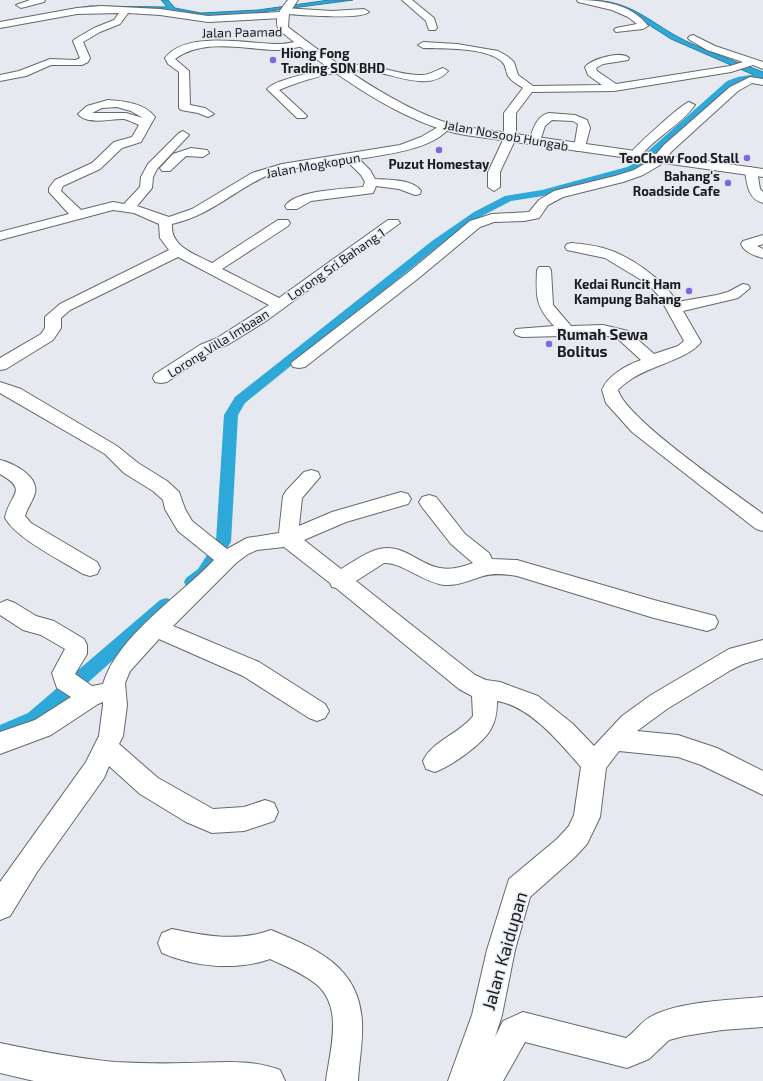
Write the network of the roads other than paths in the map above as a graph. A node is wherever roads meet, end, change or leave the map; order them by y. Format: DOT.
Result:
graph roads {
  1 [pos="40,0"];
  2 [pos="406,0"];
  3 [pos="581,0"];
  4 [pos="21,5"];
  5 [pos="287,6"];
  6 [pos="125,10"];
  7 [pos="364,12"];
  8 [pos="0,25"];
  9 [pos="432,28"];
  10 [pos="618,30"];
  11 [pos="693,38"];
  12 [pos="302,43"];
  13 [pos="423,45"];
  14 [pos="624,58"];
  15 [pos="755,64"];
  16 [pos="342,70"];
  17 [pos="443,71"];
  18 [pos="0,78"];
  19 [pos="763,82"];
  20 [pos="614,88"];
  21 [pos="529,89"];
  22 [pos="689,105"];
  23 [pos="208,114"];
  24 [pos="301,116"];
  25 [pos="145,123"];
  26 [pos="445,126"];
  27 [pos="184,135"];
  28 [pos="510,138"];
  29 [pos="535,141"];
  30 [pos="580,148"];
  31 [pos="203,153"];
  32 [pos="636,156"];
  33 [pos="350,157"];
  34 [pos="658,158"];
  35 [pos="759,171"];
  36 [pos="319,184"];
  37 [pos="369,186"];
  38 [pos="494,187"];
  39 [pos="146,188"];
  40 [pos="415,191"];
  41 [pos="308,198"];
  42 [pos="763,199"];
  43 [pos="292,206"];
  44 [pos="128,208"];
  45 [pos="79,216"];
  46 [pos="166,222"];
  47 [pos="283,223"];
  48 [pos="393,223"];
  49 [pos="0,236"];
  50 [pos="763,239"];
  51 [pos="572,247"];
  52 [pos="178,252"];
  53 [pos="763,254"];
  54 [pos="212,270"];
  55 [pos="544,270"];
  56 [pos="743,288"];
  57 [pos="279,304"];
  58 [pos="673,310"];
  59 [pos="567,331"];
  60 [pos="522,332"];
  61 [pos="652,361"];
  62 [pos="300,363"];
  63 [pos="0,365"];
  64 [pos="161,378"];
  65 [pos="0,386"];
  66 [pos="0,466"];
  67 [pos="311,477"];
  68 [pos="401,499"];
  69 [pos="429,502"];
  70 [pos="763,524"];
  71 [pos="288,539"];
  72 [pos="221,554"];
  73 [pos="90,568"];
  74 [pos="484,568"];
  75 [pos="339,580"];
  76 [pos="7,609"];
  77 [pos="707,622"];
  78 [pos="156,628"];
  79 [pos="763,649"];
  80 [pos="77,689"];
  81 [pos="484,690"];
  82 [pos="115,693"];
  83 [pos="317,711"];
  84 [pos="613,740"];
  85 [pos="0,743"];
  86 [pos="107,748"];
  87 [pos="435,761"];
  88 [pos="594,764"];
  89 [pos="763,783"];
  90 [pos="265,812"];
  91 [pos="0,906"];
  92 [pos="172,943"];
  93 [pos="763,1012"];
  94 [pos="0,1058"];
  95 [pos="471,1080"];
  96 [pos="269,1081"];
  97 [pos="342,1081"];
  1 -- 4 [label="street"];
  2 -- 9 [label="street"];
  3 -- 10 [label="street"];
  5 -- 6 [label="street"];
  5 -- 7 [label="street"];
  5 -- 12 [label="main road, Jalan Nosoob Hungab"];
  6 -- 8 [label="street"];
  6 -- 18 [label="street"];
  11 -- 15 [label="street"];
  12 -- 16 [label="main road, Jalan Nosoob Hungab"];
  12 -- 23 [label="street, Jalan Paamad"];
  13 -- 21 [label="street"];
  14 -- 20 [label="street"];
  15 -- 20 [label="street"];
  16 -- 17 [label="street"];
  16 -- 24 [label="street"];
  16 -- 26 [label="main road, Jalan Nosoob Hungab"];
  19 -- 34 [label="street"];
  20 -- 21 [label="street"];
  21 -- 28 [label="street"];
  22 -- 32 [label="street"];
  25 -- 45 [label="street"];
  26 -- 28 [label="main road, Jalan Nosoob Hungab"];
  26 -- 33 [label="street, Jalan Mogkopun"];
  27 -- 39 [label="street"];
  28 -- 29 [label="main road, Jalan Nosoob Hungab"];
  28 -- 38 [label="street"];
  29 -- 30 [label="main road, Jalan Nosoob Hungab"];
  29 -- 30 [label="street"];
  30 -- 32 [label="main road, Jalan Nosoob Hungab"];
  31 -- 39 [label="street"];
  32 -- 34 [label="main road, Jalan Nosoob Hungab"];
  33 -- 37 [label="street"];
  33 -- 46 [label="street, Jalan Mogkopun"];
  34 -- 35 [label="main road, Jalan Nosoob Hungab"];
  34 -- 62 [label="street"];
  35 -- 42 [label="street"];
  36 -- 41 [label="street"];
  37 -- 40 [label="street"];
  37 -- 41 [label="street"];
  37 -- 41 [label="street"];
  39 -- 44 [label="street"];
  41 -- 43 [label="street"];
  44 -- 45 [label="street"];
  44 -- 46 [label="street"];
  45 -- 49 [label="street"];
  46 -- 52 [label="street"];
  47 -- 54 [label="street"];
  48 -- 57 [label="street, Lorong Sri Bahang 1"];
  50 -- 53 [label="street"];
  51 -- 58 [label="street"];
  52 -- 54 [label="street, Lorong Villa Imbaan"];
  52 -- 63 [label="street"];
  54 -- 57 [label="street, Lorong Villa Imbaan"];
  55 -- 59 [label="street"];
  56 -- 58 [label="street"];
  57 -- 64 [label="street, Lorong Villa Imbaan"];
  58 -- 61 [label="street"];
  59 -- 60 [label="street"];
  59 -- 61 [label="street"];
  61 -- 70 [label="street"];
  65 -- 72 [label="street"];
  66 -- 73 [label="street"];
  67 -- 71 [label="street"];
  68 -- 71 [label="street"];
  69 -- 74 [label="street"];
  71 -- 72 [label="street"];
  71 -- 75 [label="street"];
  72 -- 78 [label="street"];
  74 -- 75 [label="street"];
  74 -- 77 [label="street"];
  75 -- 81 [label="street"];
  76 -- 80 [label="street"];
  78 -- 82 [label="street"];
  78 -- 83 [label="street"];
  79 -- 84 [label="street"];
  80 -- 82 [label="street"];
  80 -- 85 [label="street"];
  81 -- 87 [label="street"];
  81 -- 88 [label="street"];
  82 -- 86 [label="street"];
  84 -- 88 [label="street"];
  84 -- 89 [label="street"];
  86 -- 90 [label="street"];
  86 -- 91 [label="street"];
  88 -- 95 [label="street, Jalan Kaidupan"];
  92 -- 97 [label="street"];
  93 -- 95 [label="street"];
  94 -- 96 [label="street"];
}
